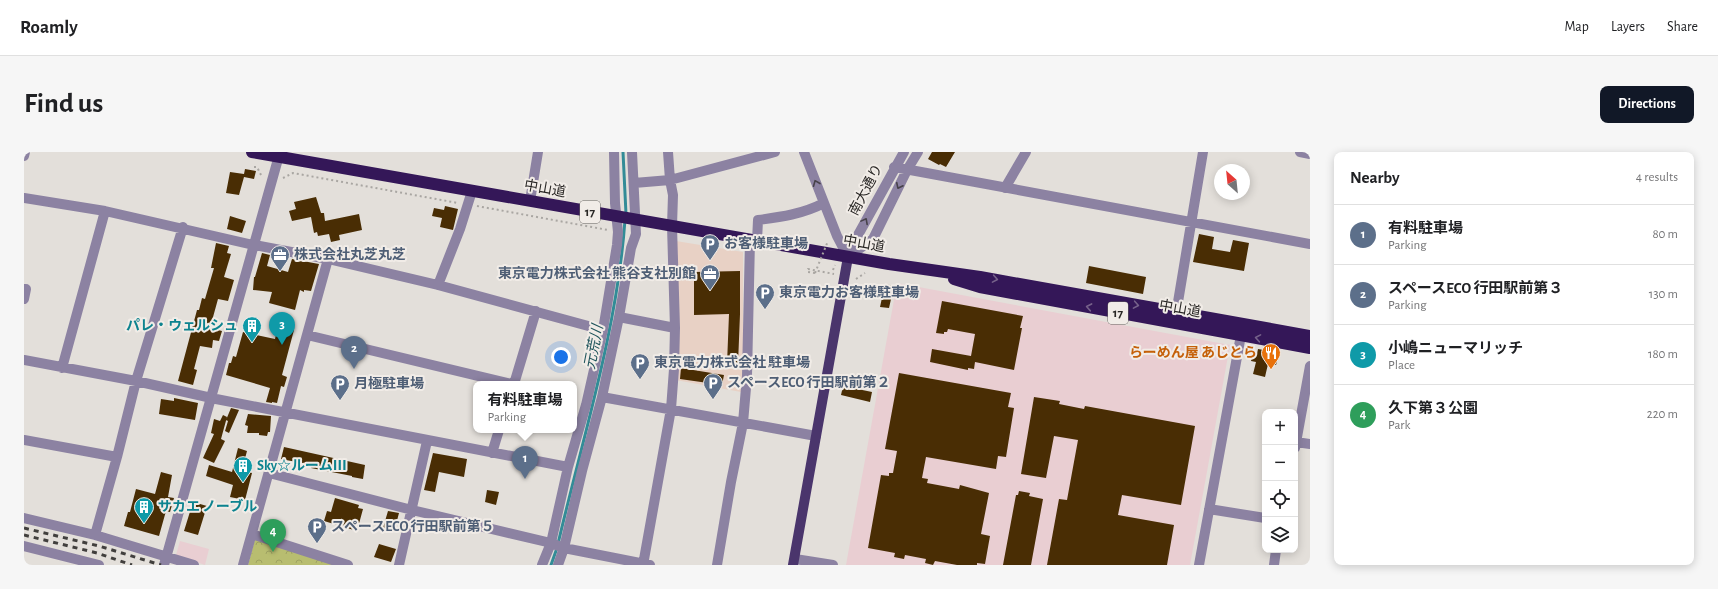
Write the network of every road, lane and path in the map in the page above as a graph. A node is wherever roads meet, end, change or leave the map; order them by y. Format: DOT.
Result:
graph roads {
  1 [pos="25,152"];
  2 [pos="252,152"];
  3 [pos="538,152"];
  4 [pos="614,152"];
  5 [pos="632,152"];
  6 [pos="668,152"];
  7 [pos="775,152"];
  8 [pos="804,152"];
  9 [pos="904,152"];
  10 [pos="918,152"];
  11 [pos="1026,152"];
  12 [pos="1203,152"];
  13 [pos="1300,152"];
  14 [pos="279,154"];
  15 [pos="1310,154"];
  16 [pos="24,156"];
  17 [pos="254,166"];
  18 [pos="257,167"];
  19 [pos="894,167"];
  20 [pos="907,170"];
  21 [pos="292,173"];
  22 [pos="670,180"];
  23 [pos="634,183"];
  24 [pos="1005,188"];
  25 [pos="472,191"];
  26 [pos="24,198"];
  27 [pos="530,201"];
  28 [pos="824,203"];
  29 [pos="468,205"];
  30 [pos="105,211"];
  31 [pos="616,216"];
  32 [pos="634,220"];
  33 [pos="1192,223"];
  34 [pos="672,226"];
  35 [pos="183,227"];
  36 [pos="618,232"];
  37 [pos="754,241"];
  38 [pos="828,241"];
  39 [pos="254,244"];
  40 [pos="1310,244"];
  41 [pos="848,256"];
  42 [pos="328,259"];
  43 [pos="865,273"];
  44 [pos="836,274"];
  45 [pos="856,279"];
  46 [pos="438,285"];
  47 [pos="24,289"];
  48 [pos="24,299"];
  49 [pos="536,311"];
  50 [pos="619,317"];
  51 [pos="1175,318"];
  52 [pos="675,328"];
  53 [pos="603,330"];
  54 [pos="307,334"];
  55 [pos="1241,335"];
  56 [pos="1310,336"];
  57 [pos="1310,348"];
  58 [pos="24,360"];
  59 [pos="1310,366"];
  60 [pos="62,368"];
  61 [pos="136,381"];
  62 [pos="501,381"];
  63 [pos="514,381"];
  64 [pos="602,397"];
  65 [pos="211,398"];
  66 [pos="671,409"];
  67 [pos="286,412"];
  68 [pos="743,422"];
  69 [pos="498,433"];
  70 [pos="1298,434"];
  71 [pos="816,436"];
  72 [pos="24,440"];
  73 [pos="427,441"];
  74 [pos="1310,444"];
  75 [pos="1298,445"];
  76 [pos="492,452"];
  77 [pos="117,457"];
  78 [pos="568,467"];
  79 [pos="269,472"];
  80 [pos="1209,509"];
  81 [pos="412,510"];
  82 [pos="24,518"];
  83 [pos="1262,518"];
  84 [pos="252,534"];
  85 [pos="95,535"];
  86 [pos="551,543"];
  87 [pos="24,546"];
  88 [pos="564,548"];
  89 [pos="1276,553"];
  90 [pos="166,561"];
  91 [pos="794,562"];
  92 [pos="97,565"];
  93 [pos="194,565"];
  94 [pos="243,565"];
  95 [pos="348,565"];
  96 [pos="399,565"];
  97 [pos="542,565"];
  98 [pos="558,565"];
  99 [pos="645,565"];
  100 [pos="717,565"];
  101 [pos="833,565"];
  102 [pos="1199,565"];
  103 [pos="1274,565"];
  1 -- 16 [label="street"];
  2 -- 14 [label="highway, 中山道 / 17"];
  3 -- 27 [label="street"];
  4 -- 31 [label="street"];
  5 -- 23 [label="street"];
  6 -- 22 [label="street"];
  7 -- 22 [label="street"];
  28 -- 8 [label="street, one-way"];
  9 -- 19 [label="street, 南大通り"];
  10 -- 20 [label="street, 南大通り"];
  11 -- 24 [label="street"];
  12 -- 33 [label="street"];
  13 -- 15 [label="street"];
  14 -- 25 [label="highway, 中山道 / 17"];
  14 -- 39 [label="street"];
  17 -- 18 [label="path"];
  19 -- 20 [label="street"];
  41 -- 19 [label="street, 南大通り, one-way"];
  20 -- 24 [label="street"];
  20 -- 41 [label="street, 南大通り, one-way"];
  21 -- 29 [label="path"];
  22 -- 23 [label="street"];
  22 -- 34 [label="street"];
  23 -- 32 [label="street"];
  24 -- 33 [label="street"];
  25 -- 27 [label="highway, 中山道 / 17"];
  25 -- 29 [label="street"];
  26 -- 30 [label="street"];
  27 -- 31 [label="highway, 中山道 / 17"];
  28 -- 37 [label="street"];
  28 -- 41 [label="street"];
  29 -- 36 [label="path"];
  29 -- 46 [label="street"];
  30 -- 35 [label="street"];
  30 -- 60 [label="street"];
  31 -- 32 [label="highway, 中山道 / 17"];
  31 -- 36 [label="street"];
  32 -- 34 [label="highway, 中山道 / 17"];
  32 -- 50 [label="street"];
  33 -- 40 [label="street"];
  33 -- 51 [label="street"];
  34 -- 37 [label="highway, 中山道 / 17"];
  34 -- 52 [label="street"];
  35 -- 39 [label="street"];
  35 -- 61 [label="street"];
  36 -- 53 [label="street"];
  37 -- 41 [label="highway, 中山道 / 17"];
  37 -- 68 [label="street"];
  38 -- 44 [label="path, bridge"];
  39 -- 42 [label="street"];
  39 -- 65 [label="street"];
  41 -- 51 [label="highway, 中山道 / 17"];
  41 -- 71 [label="main road"];
  42 -- 46 [label="street"];
  42 -- 54 [label="street"];
  43 -- 45 [label="path"];
  46 -- 49 [label="street"];
  47 -- 48 [label="street"];
  49 -- 53 [label="street"];
  49 -- 63 [label="street"];
  50 -- 52 [label="street"];
  50 -- 64 [label="street"];
  51 -- 55 [label="highway, 中山道 / 17"];
  51 -- 56 [label="highway, 中山道 / 17"];
  52 -- 66 [label="street"];
  53 -- 78 [label="street"];
  54 -- 62 [label="street"];
  54 -- 67 [label="street"];
  57 -- 55 [label="highway, 中山道 / 17, one-way"];
  55 -- 80 [label="street"];
  58 -- 60 [label="street"];
  59 -- 70 [label="street"];
  60 -- 61 [label="street"];
  61 -- 65 [label="street"];
  61 -- 77 [label="street"];
  64 -- 66 [label="street"];
  64 -- 88 [label="street"];
  65 -- 67 [label="street"];
  65 -- 90 [label="street"];
  66 -- 68 [label="street"];
  66 -- 99 [label="street"];
  67 -- 73 [label="street"];
  67 -- 79 [label="street"];
  68 -- 71 [label="street"];
  68 -- 100 [label="street"];
  69 -- 76 [label="street"];
  71 -- 91 [label="main road"];
  72 -- 77 [label="street"];
  73 -- 76 [label="street"];
  73 -- 81 [label="street"];
  74 -- 75 [label="street"];
  76 -- 78 [label="street"];
  77 -- 85 [label="street"];
  78 -- 86 [label="street"];
  79 -- 81 [label="street"];
  79 -- 84 [label="street"];
  80 -- 83 [label="street"];
  80 -- 102 [label="street"];
  81 -- 86 [label="street"];
  81 -- 96 [label="street"];
  82 -- 85 [label="street"];
  84 -- 94 [label="street"];
  84 -- 95 [label="street"];
  85 -- 90 [label="street"];
  86 -- 88 [label="street"];
  86 -- 97 [label="street"];
  87 -- 92 [label="street"];
  88 -- 98 [label="street"];
  88 -- 99 [label="street"];
  89 -- 103 [label="street"];
  90 -- 93 [label="street"];
  91 -- 101 [label="street"];
}
